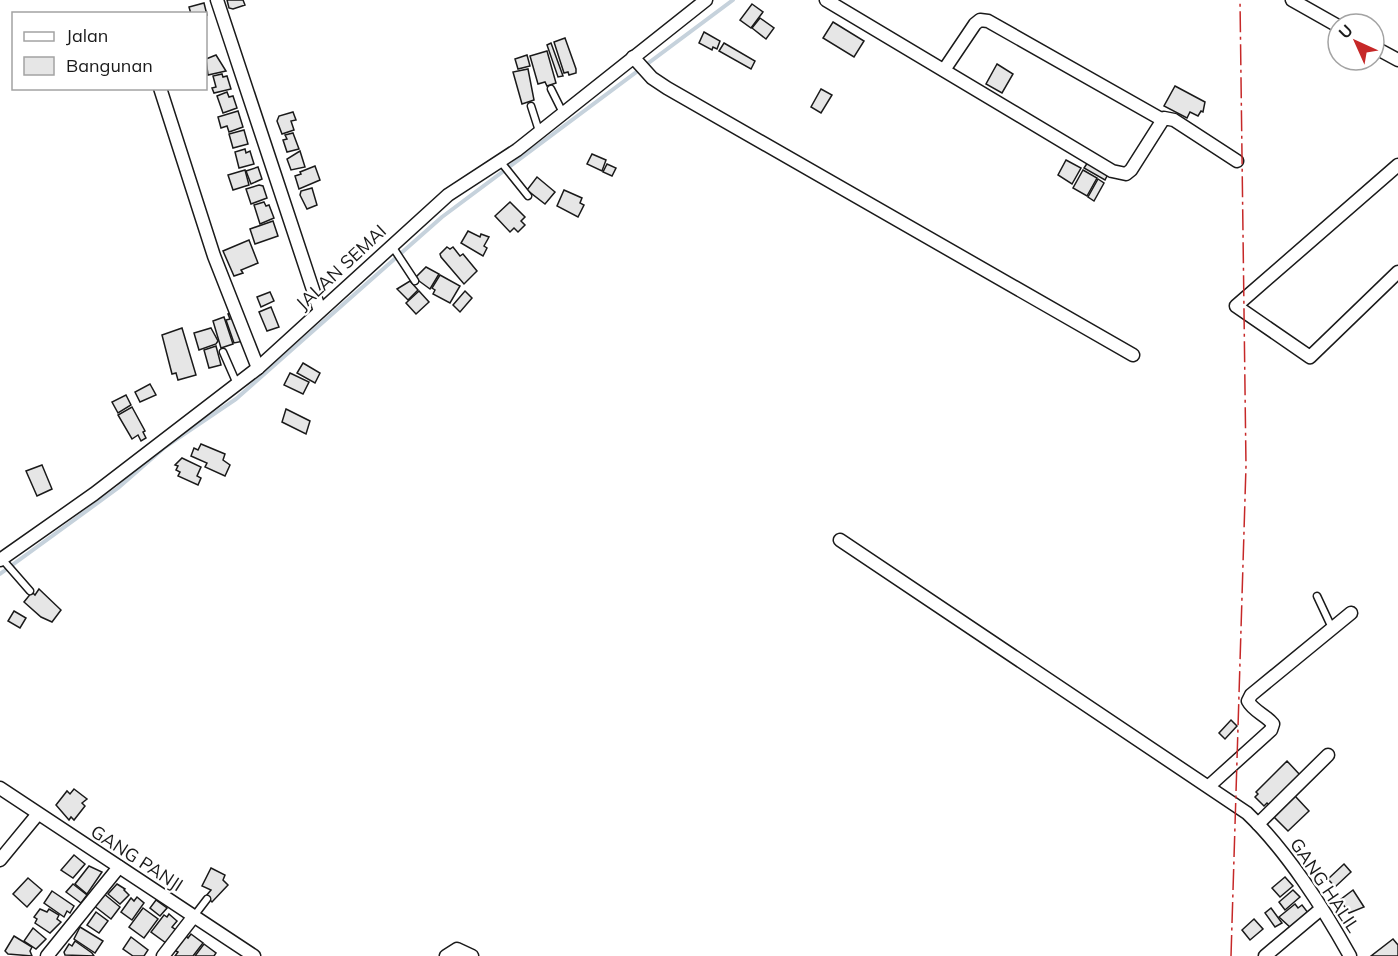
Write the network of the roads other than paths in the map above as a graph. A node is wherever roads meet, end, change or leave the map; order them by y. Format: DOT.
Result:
graph roads {
  1 [pos="217,0"];
  2 [pos="706,0"];
  3 [pos="826,0"];
  4 [pos="1292,0"];
  5 [pos="1326,19"];
  6 [pos="635,59"];
  7 [pos="944,70"];
  8 [pos="551,89"];
  9 [pos="161,90"];
  10 [pos="531,106"];
  11 [pos="563,113"];
  12 [pos="1161,119"];
  13 [pos="540,132"];
  14 [pos="1237,160"];
  15 [pos="503,164"];
  16 [pos="1398,165"];
  17 [pos="528,196"];
  18 [pos="394,249"];
  19 [pos="1398,272"];
  20 [pos="416,281"];
  21 [pos="320,311"];
  22 [pos="223,352"];
  23 [pos="1133,355"];
  24 [pos="258,368"];
  25 [pos="237,384"];
  26 [pos="840,540"];
  27 [pos="3,561"];
  28 [pos="30,591"];
  29 [pos="1317,596"];
  30 [pos="1351,613"];
  31 [pos="1332,628"];
  32 [pos="1328,755"];
  33 [pos="1209,786"];
  34 [pos="0,789"];
  35 [pos="37,815"];
  36 [pos="1258,824"];
  37 [pos="0,860"];
  38 [pos="118,867"];
  39 [pos="207,899"];
  40 [pos="1322,909"];
  41 [pos="194,916"];
  42 [pos="47,956"];
  43 [pos="163,956"];
  44 [pos="254,956"];
  45 [pos="446,956"];
  46 [pos="472,956"];
  47 [pos="1265,956"];
  48 [pos="1350,956"];
  1 -- 21 [label="street"];
  2 -- 6 [label="street, JALAN SEMAI"];
  3 -- 7 [label="street"];
  4 -- 5 [label="street"];
  6 -- 11 [label="street, JALAN SEMAI"];
  6 -- 23 [label="street"];
  7 -- 12 [label="street"];
  7 -- 12 [label="street"];
  8 -- 11 [label="lane"];
  9 -- 24 [label="street"];
  10 -- 13 [label="lane"];
  11 -- 13 [label="street, JALAN SEMAI"];
  12 -- 14 [label="street"];
  13 -- 15 [label="street, JALAN SEMAI"];
  15 -- 17 [label="lane"];
  15 -- 18 [label="street, JALAN SEMAI"];
  16 -- 19 [label="street"];
  18 -- 20 [label="lane"];
  18 -- 21 [label="street, JALAN SEMAI"];
  21 -- 24 [label="street, JALAN SEMAI"];
  22 -- 25 [label="lane"];
  24 -- 25 [label="street, JALAN SEMAI"];
  25 -- 27 [label="street, JALAN SEMAI"];
  26 -- 33 [label="street, GANG HALIL"];
  27 -- 28 [label="lane"];
  29 -- 31 [label="lane"];
  30 -- 31 [label="street"];
  31 -- 33 [label="street"];
  32 -- 36 [label="street"];
  33 -- 36 [label="street, GANG HALIL"];
  34 -- 35 [label="street, GANG PANJI"];
  35 -- 37 [label="street"];
  35 -- 38 [label="street, GANG PANJI"];
  36 -- 40 [label="street, GANG HALIL"];
  38 -- 41 [label="street, GANG PANJI"];
  38 -- 42 [label="street"];
  39 -- 41 [label="lane"];
  40 -- 47 [label="street"];
  40 -- 48 [label="street, GANG HALIL"];
  41 -- 43 [label="street"];
  41 -- 44 [label="street, GANG PANJI"];
  45 -- 46 [label="street"];
}
